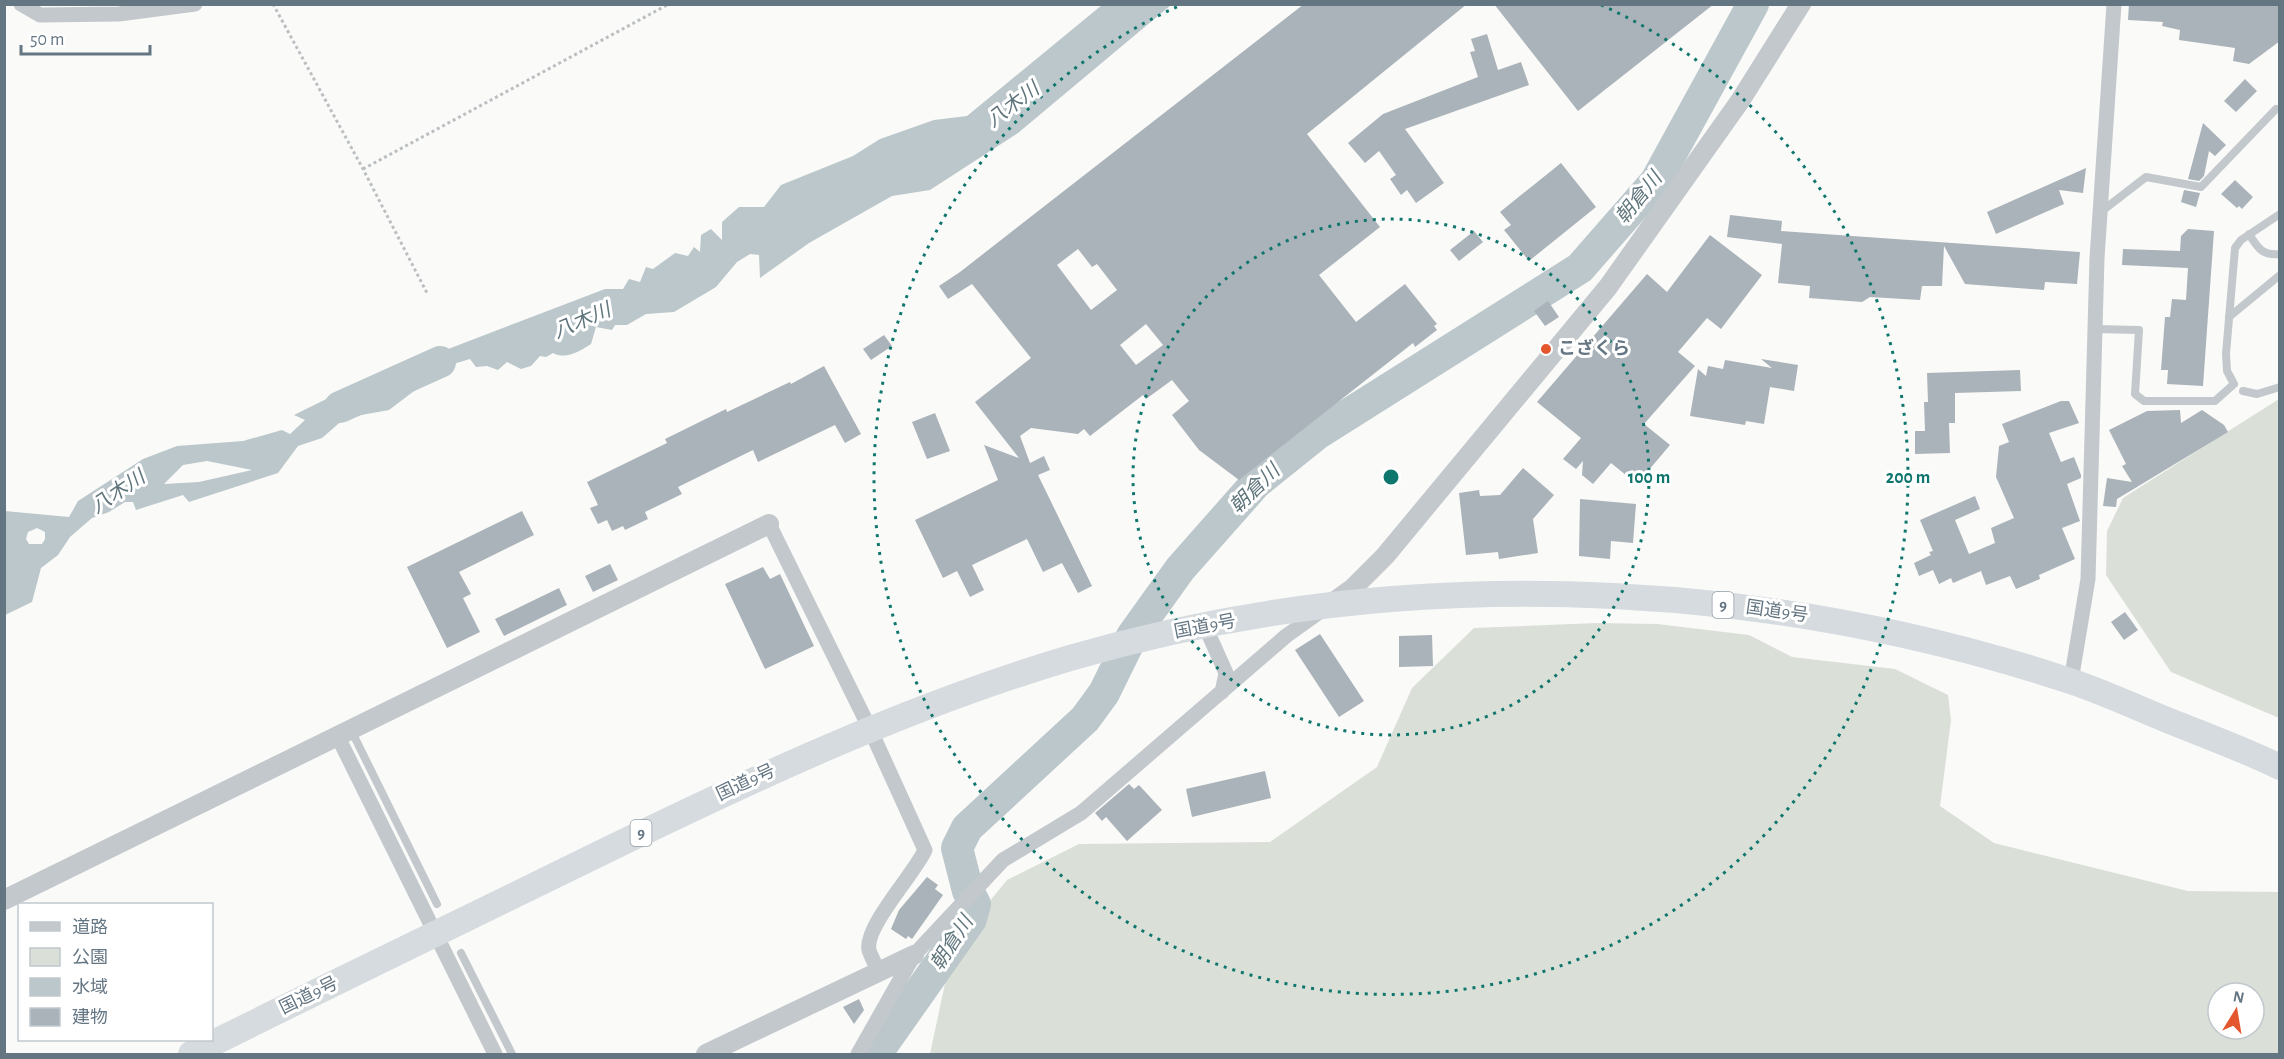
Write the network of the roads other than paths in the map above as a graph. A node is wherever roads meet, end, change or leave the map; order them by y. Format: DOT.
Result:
graph roads {
  1 [pos="21,4"];
  2 [pos="195,4"];
  3 [pos="1801,4"];
  4 [pos="2114,4"];
  5 [pos="2276,109"];
  6 [pos="2100,212"];
  7 [pos="2280,214"];
  8 [pos="2248,234"];
  9 [pos="2280,254"];
  10 [pos="2280,275"];
  11 [pos="2229,317"];
  12 [pos="2096,329"];
  13 [pos="2280,387"];
  14 [pos="2243,391"];
  15 [pos="769,524"];
  16 [pos="1326,607"];
  17 [pos="1205,627"];
  18 [pos="2071,681"];
  19 [pos="1222,693"];
  20 [pos="870,729"];
  21 [pos="345,733"];
  22 [pos="2280,767"];
  23 [pos="4,900"];
  24 [pos="437,904"];
  25 [pos="436,933"];
  26 [pos="461,953"];
  27 [pos="914,955"];
  28 [pos="879,972"];
  29 [pos="191,1054"];
  30 [pos="495,1054"];
  31 [pos="512,1054"];
  32 [pos="706,1054"];
  33 [pos="858,1054"];
  1 -- 2 [label="street"];
  3 -- 16 [label="street"];
  4 -- 6 [label="street"];
  5 -- 6 [label="lane"];
  6 -- 12 [label="street"];
  7 -- 8 [label="lane"];
  8 -- 9 [label="lane"];
  8 -- 11 [label="lane"];
  10 -- 11 [label="lane"];
  11 -- 12 [label="lane"];
  12 -- 18 [label="street"];
  13 -- 14 [label="lane"];
  15 -- 20 [label="street"];
  15 -- 21 [label="street"];
  16 -- 17 [label="highway, 国道9号 / 9"];
  16 -- 18 [label="highway, 国道9号 / 9"];
  16 -- 19 [label="street"];
  17 -- 19 [label="street"];
  17 -- 20 [label="highway, 国道9号 / 9"];
  18 -- 22 [label="highway, 国道9号 / 9"];
  19 -- 27 [label="street"];
  20 -- 25 [label="highway, 国道9号 / 9"];
  20 -- 28 [label="street"];
  21 -- 23 [label="street"];
  21 -- 24 [label="lane"];
  21 -- 25 [label="street"];
  25 -- 29 [label="highway, 国道9号 / 9"];
  25 -- 30 [label="street"];
  26 -- 31 [label="lane"];
  27 -- 28 [label="street"];
  27 -- 33 [label="street"];
  28 -- 32 [label="street"];
}
